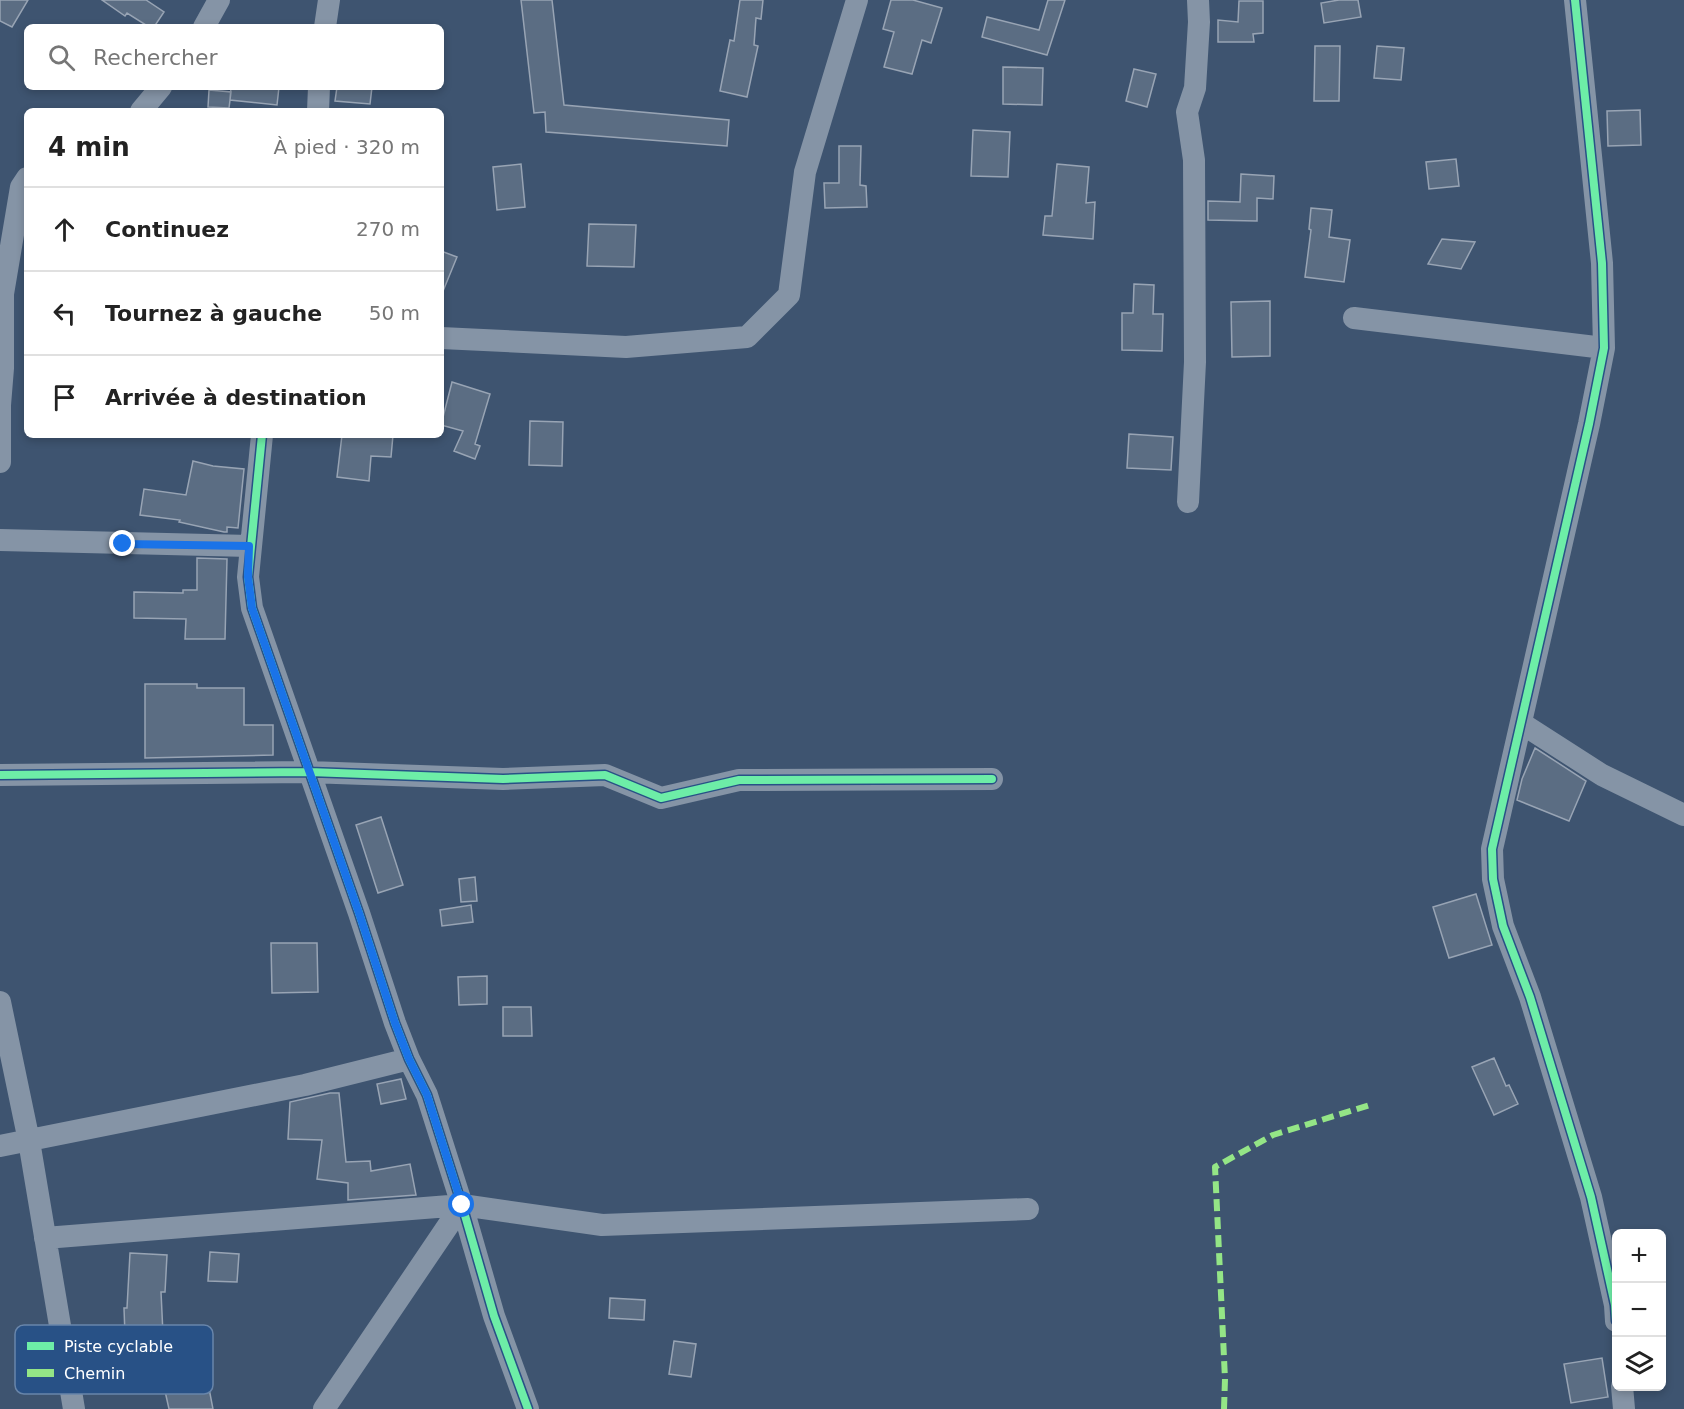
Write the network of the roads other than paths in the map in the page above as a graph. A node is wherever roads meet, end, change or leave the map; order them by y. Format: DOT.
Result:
graph roads {
  1 [pos="219,0"];
  2 [pos="328,0"];
  3 [pos="857,0"];
  4 [pos="1198,0"];
  5 [pos="1575,0"];
  6 [pos="206,24"];
  7 [pos="325,24"];
  8 [pos="158,90"];
  9 [pos="319,90"];
  10 [pos="144,108"];
  11 [pos="318,108"];
  12 [pos="24,182"];
  13 [pos="5,254"];
  14 [pos="1354,318"];
  15 [pos="444,338"];
  16 [pos="1604,348"];
  17 [pos="262,438"];
  18 [pos="0,462"];
  19 [pos="1188,502"];
  20 [pos="0,540"];
  21 [pos="249,546"];
  22 [pos="1521,723"];
  23 [pos="309,772"];
  24 [pos="0,775"];
  25 [pos="992,779"];
  26 [pos="1684,815"];
  27 [pos="0,1002"];
  28 [pos="2,1026"];
  29 [pos="409,1059"];
  30 [pos="29,1141"];
  31 [pos="0,1146"];
  32 [pos="462,1205"];
  33 [pos="1028,1209"];
  34 [pos="45,1238"];
  35 [pos="1612,1291"];
  36 [pos="60,1325"];
  37 [pos="1622,1391"];
  38 [pos="71,1394"];
  39 [pos="74,1409"];
  40 [pos="324,1409"];
  41 [pos="528,1409"];
  42 [pos="1624,1409"];
  1 -- 6 [label="street"];
  2 -- 7 [label="street"];
  3 -- 15 [label="street"];
  4 -- 19 [label="street"];
  5 -- 16 [label="street"];
  8 -- 10 [label="street"];
  9 -- 11 [label="street"];
  12 -- 13 [label="street"];
  13 -- 18 [label="street"];
  14 -- 16 [label="street"];
  16 -- 22 [label="street"];
  17 -- 21 [label="street"];
  20 -- 21 [label="street"];
  21 -- 23 [label="street"];
  22 -- 26 [label="street"];
  22 -- 35 [label="street"];
  23 -- 24 [label="street"];
  23 -- 25 [label="street"];
  23 -- 29 [label="street"];
  27 -- 28 [label="street"];
  28 -- 30 [label="street"];
  29 -- 30 [label="street"];
  29 -- 32 [label="street"];
  30 -- 31 [label="street"];
  30 -- 34 [label="street"];
  32 -- 33 [label="street"];
  32 -- 34 [label="street"];
  32 -- 40 [label="street"];
  32 -- 41 [label="street"];
  34 -- 36 [label="street"];
  37 -- 42 [label="street"];
  38 -- 39 [label="street"];
}
